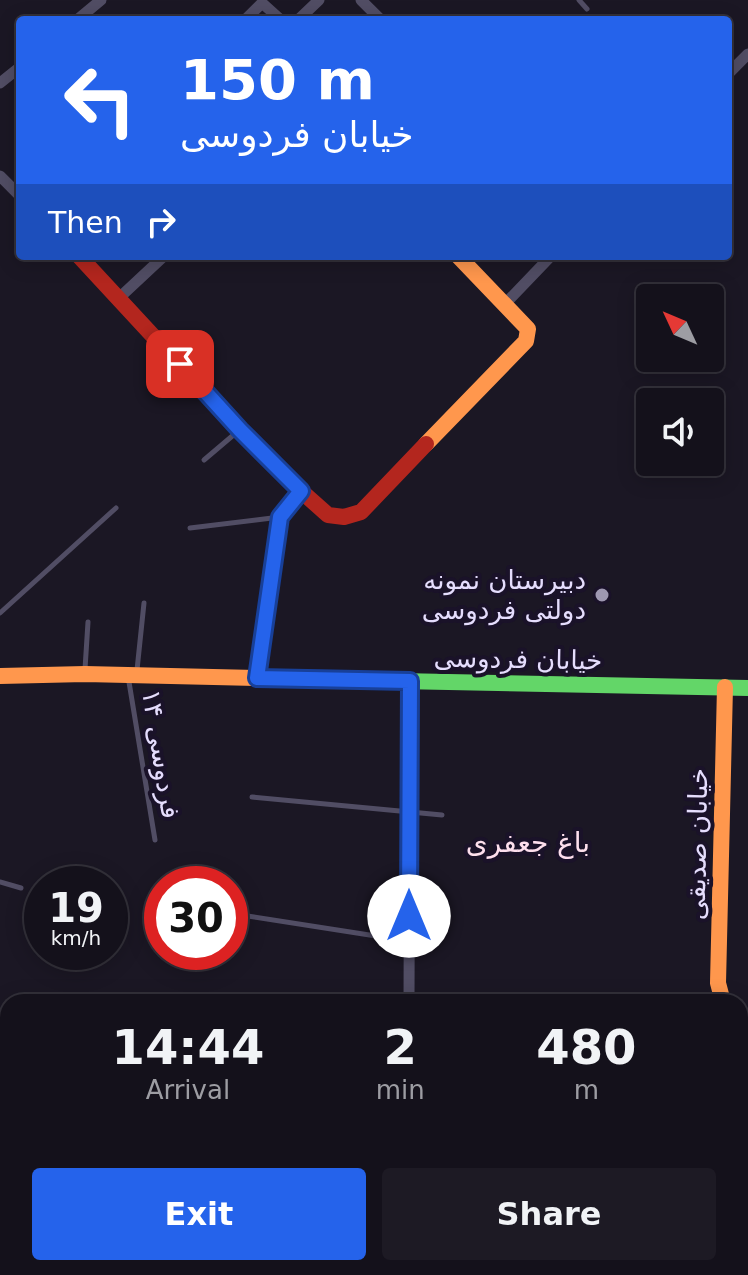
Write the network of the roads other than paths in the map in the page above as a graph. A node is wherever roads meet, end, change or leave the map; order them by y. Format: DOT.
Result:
graph roads {
  1 [pos="101,0"];
  2 [pos="361,0"];
  3 [pos="579,0"];
  4 [pos="587,9"];
  5 [pos="82,16"];
  6 [pos="249,16"];
  7 [pos="277,16"];
  8 [pos="377,16"];
  9 [pos="748,54"];
  10 [pos="16,70"];
  11 [pos="732,70"];
  12 [pos="0,83"];
  13 [pos="0,176"];
  14 [pos="16,192"];
  15 [pos="83,260"];
  16 [pos="160,260"];
  17 [pos="462,260"];
  18 [pos="547,260"];
  19 [pos="119,298"];
  20 [pos="504,305"];
  21 [pos="240,430"];
  22 [pos="204,460"];
  23 [pos="301,491"];
  24 [pos="116,508"];
  25 [pos="280,517"];
  26 [pos="190,528"];
  27 [pos="144,603"];
  28 [pos="0,613"];
  29 [pos="88,622"];
  30 [pos="85,674"];
  31 [pos="132,675"];
  32 [pos="0,676"];
  33 [pos="257,678"];
  34 [pos="410,681"];
  35 [pos="725,687"];
  36 [pos="748,688"];
  37 [pos="252,797"];
  38 [pos="410,812"];
  39 [pos="442,815"];
  40 [pos="155,840"];
  41 [pos="0,882"];
  42 [pos="21,888"];
  43 [pos="248,916"];
  44 [pos="409,942"];
  45 [pos="409,994"];
  46 [pos="721,994"];
  1 -- 5 [label="street"];
  2 -- 8 [label="street"];
  3 -- 4 [label="lane"];
  6 -- 7 [label="street"];
  9 -- 11 [label="street"];
  10 -- 12 [label="street"];
  13 -- 14 [label="street"];
  15 -- 19 [label="street"];
  16 -- 19 [label="street"];
  17 -- 20 [label="street"];
  18 -- 20 [label="street"];
  19 -- 21 [label="street"];
  20 -- 23 [label="street"];
  21 -- 22 [label="lane"];
  21 -- 23 [label="street"];
  23 -- 25 [label="street"];
  24 -- 28 [label="lane"];
  25 -- 26 [label="lane"];
  25 -- 33 [label="street"];
  27 -- 31 [label="lane, فردوسی ۱۴"];
  29 -- 30 [label="lane"];
  30 -- 31 [label="street, خیابان فردوسی"];
  30 -- 32 [label="street, خیابان فردوسی"];
  31 -- 33 [label="street, خیابان فردوسی"];
  31 -- 40 [label="lane, فردوسی ۱۴"];
  33 -- 34 [label="street, خیابان فردوسی"];
  34 -- 35 [label="street, خیابان فردوسی"];
  34 -- 38 [label="street"];
  35 -- 36 [label="street, خیابان فردوسی"];
  35 -- 46 [label="street, خیابان صدیقی"];
  37 -- 38 [label="lane"];
  38 -- 39 [label="lane"];
  38 -- 44 [label="street"];
  41 -- 42 [label="lane"];
  43 -- 44 [label="lane"];
  44 -- 45 [label="street"];
}
